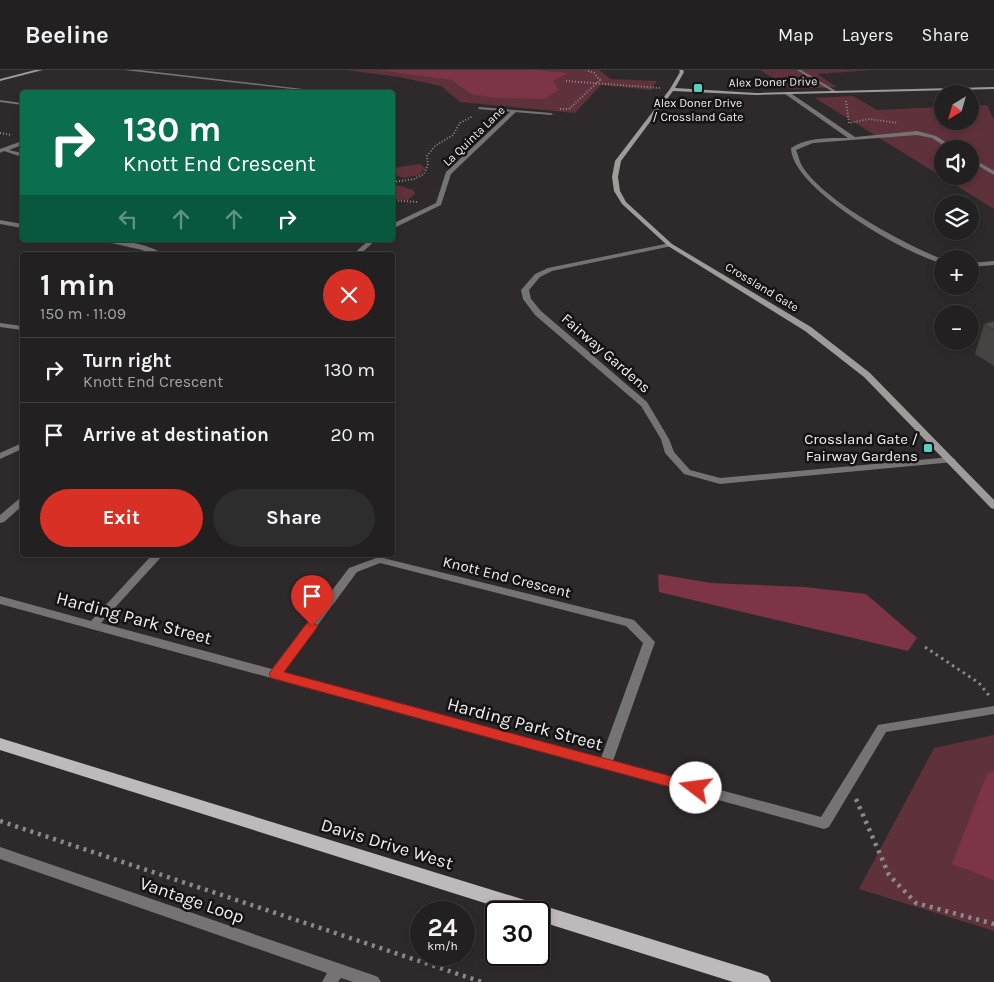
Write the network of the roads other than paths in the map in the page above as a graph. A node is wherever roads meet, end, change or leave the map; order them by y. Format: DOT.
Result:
graph roads {
  1 [pos="41,70"];
  2 [pos="126,70"];
  3 [pos="681,70"];
  4 [pos="799,70"];
  5 [pos="0,80"];
  6 [pos="994,88"];
  7 [pos="672,89"];
  8 [pos="310,90"];
  9 [pos="834,91"];
  10 [pos="787,93"];
  11 [pos="0,101"];
  12 [pos="20,104"];
  13 [pos="479,108"];
  14 [pos="514,111"];
  15 [pos="551,114"];
  16 [pos="854,139"];
  17 [pos="939,140"];
  18 [pos="20,145"];
  19 [pos="3,151"];
  20 [pos="20,155"];
  21 [pos="979,164"];
  22 [pos="994,172"];
  23 [pos="0,222"];
  24 [pos="20,226"];
  25 [pos="395,226"];
  26 [pos="112,242"];
  27 [pos="370,242"];
  28 [pos="670,245"];
  29 [pos="154,252"];
  30 [pos="358,252"];
  31 [pos="934,258"];
  32 [pos="994,263"];
  33 [pos="979,264"];
  34 [pos="0,325"];
  35 [pos="20,328"];
  36 [pos="20,447"];
  37 [pos="0,456"];
  38 [pos="951,460"];
  39 [pos="20,503"];
  40 [pos="994,506"];
  41 [pos="0,520"];
  42 [pos="156,557"];
  43 [pos="0,600"];
  44 [pos="92,624"];
  45 [pos="275,674"];
  46 [pos="994,710"];
  47 [pos="0,744"];
  48 [pos="606,764"];
  49 [pos="0,853"];
  50 [pos="333,976"];
  51 [pos="372,982"];
  52 [pos="762,982"];
  1 -- 5 [label="street"];
  2 -- 8 [label="street"];
  3 -- 7 [label="street, Crossland Gate"];
  4 -- 9 [label="lane"];
  6 -- 9 [label="street, Alex Doner Drive"];
  7 -- 10 [label="street, Alex Doner Drive"];
  7 -- 28 [label="street, Crossland Gate"];
  9 -- 10 [label="street, Alex Doner Drive"];
  10 -- 16 [label="street"];
  11 -- 12 [label="street"];
  13 -- 14 [label="lane"];
  14 -- 15 [label="lane"];
  14 -- 25 [label="street, La Quinta Lane"];
  16 -- 17 [label="street"];
  16 -- 31 [label="street"];
  18 -- 19 [label="street"];
  19 -- 20 [label="street"];
  21 -- 22 [label="street"];
  23 -- 24 [label="street"];
  26 -- 29 [label="street"];
  27 -- 30 [label="street"];
  28 -- 38 [label="street, Crossland Gate"];
  28 -- 38 [label="street, Fairway Gardens"];
  32 -- 33 [label="street"];
  34 -- 35 [label="street"];
  36 -- 37 [label="street"];
  38 -- 40 [label="street, Crossland Gate"];
  39 -- 41 [label="street"];
  42 -- 44 [label="street"];
  43 -- 44 [label="street, Harding Park Street"];
  44 -- 45 [label="street, Harding Park Street"];
  45 -- 48 [label="street, Harding Park Street"];
  45 -- 48 [label="street, Knott End Crescent"];
  46 -- 48 [label="street, Harding Park Street"];
  47 -- 52 [label="main road, Davis Drive West"];
  49 -- 50 [label="street, Vantage Loop"];
  50 -- 51 [label="street, Vantage Loop"];
}
